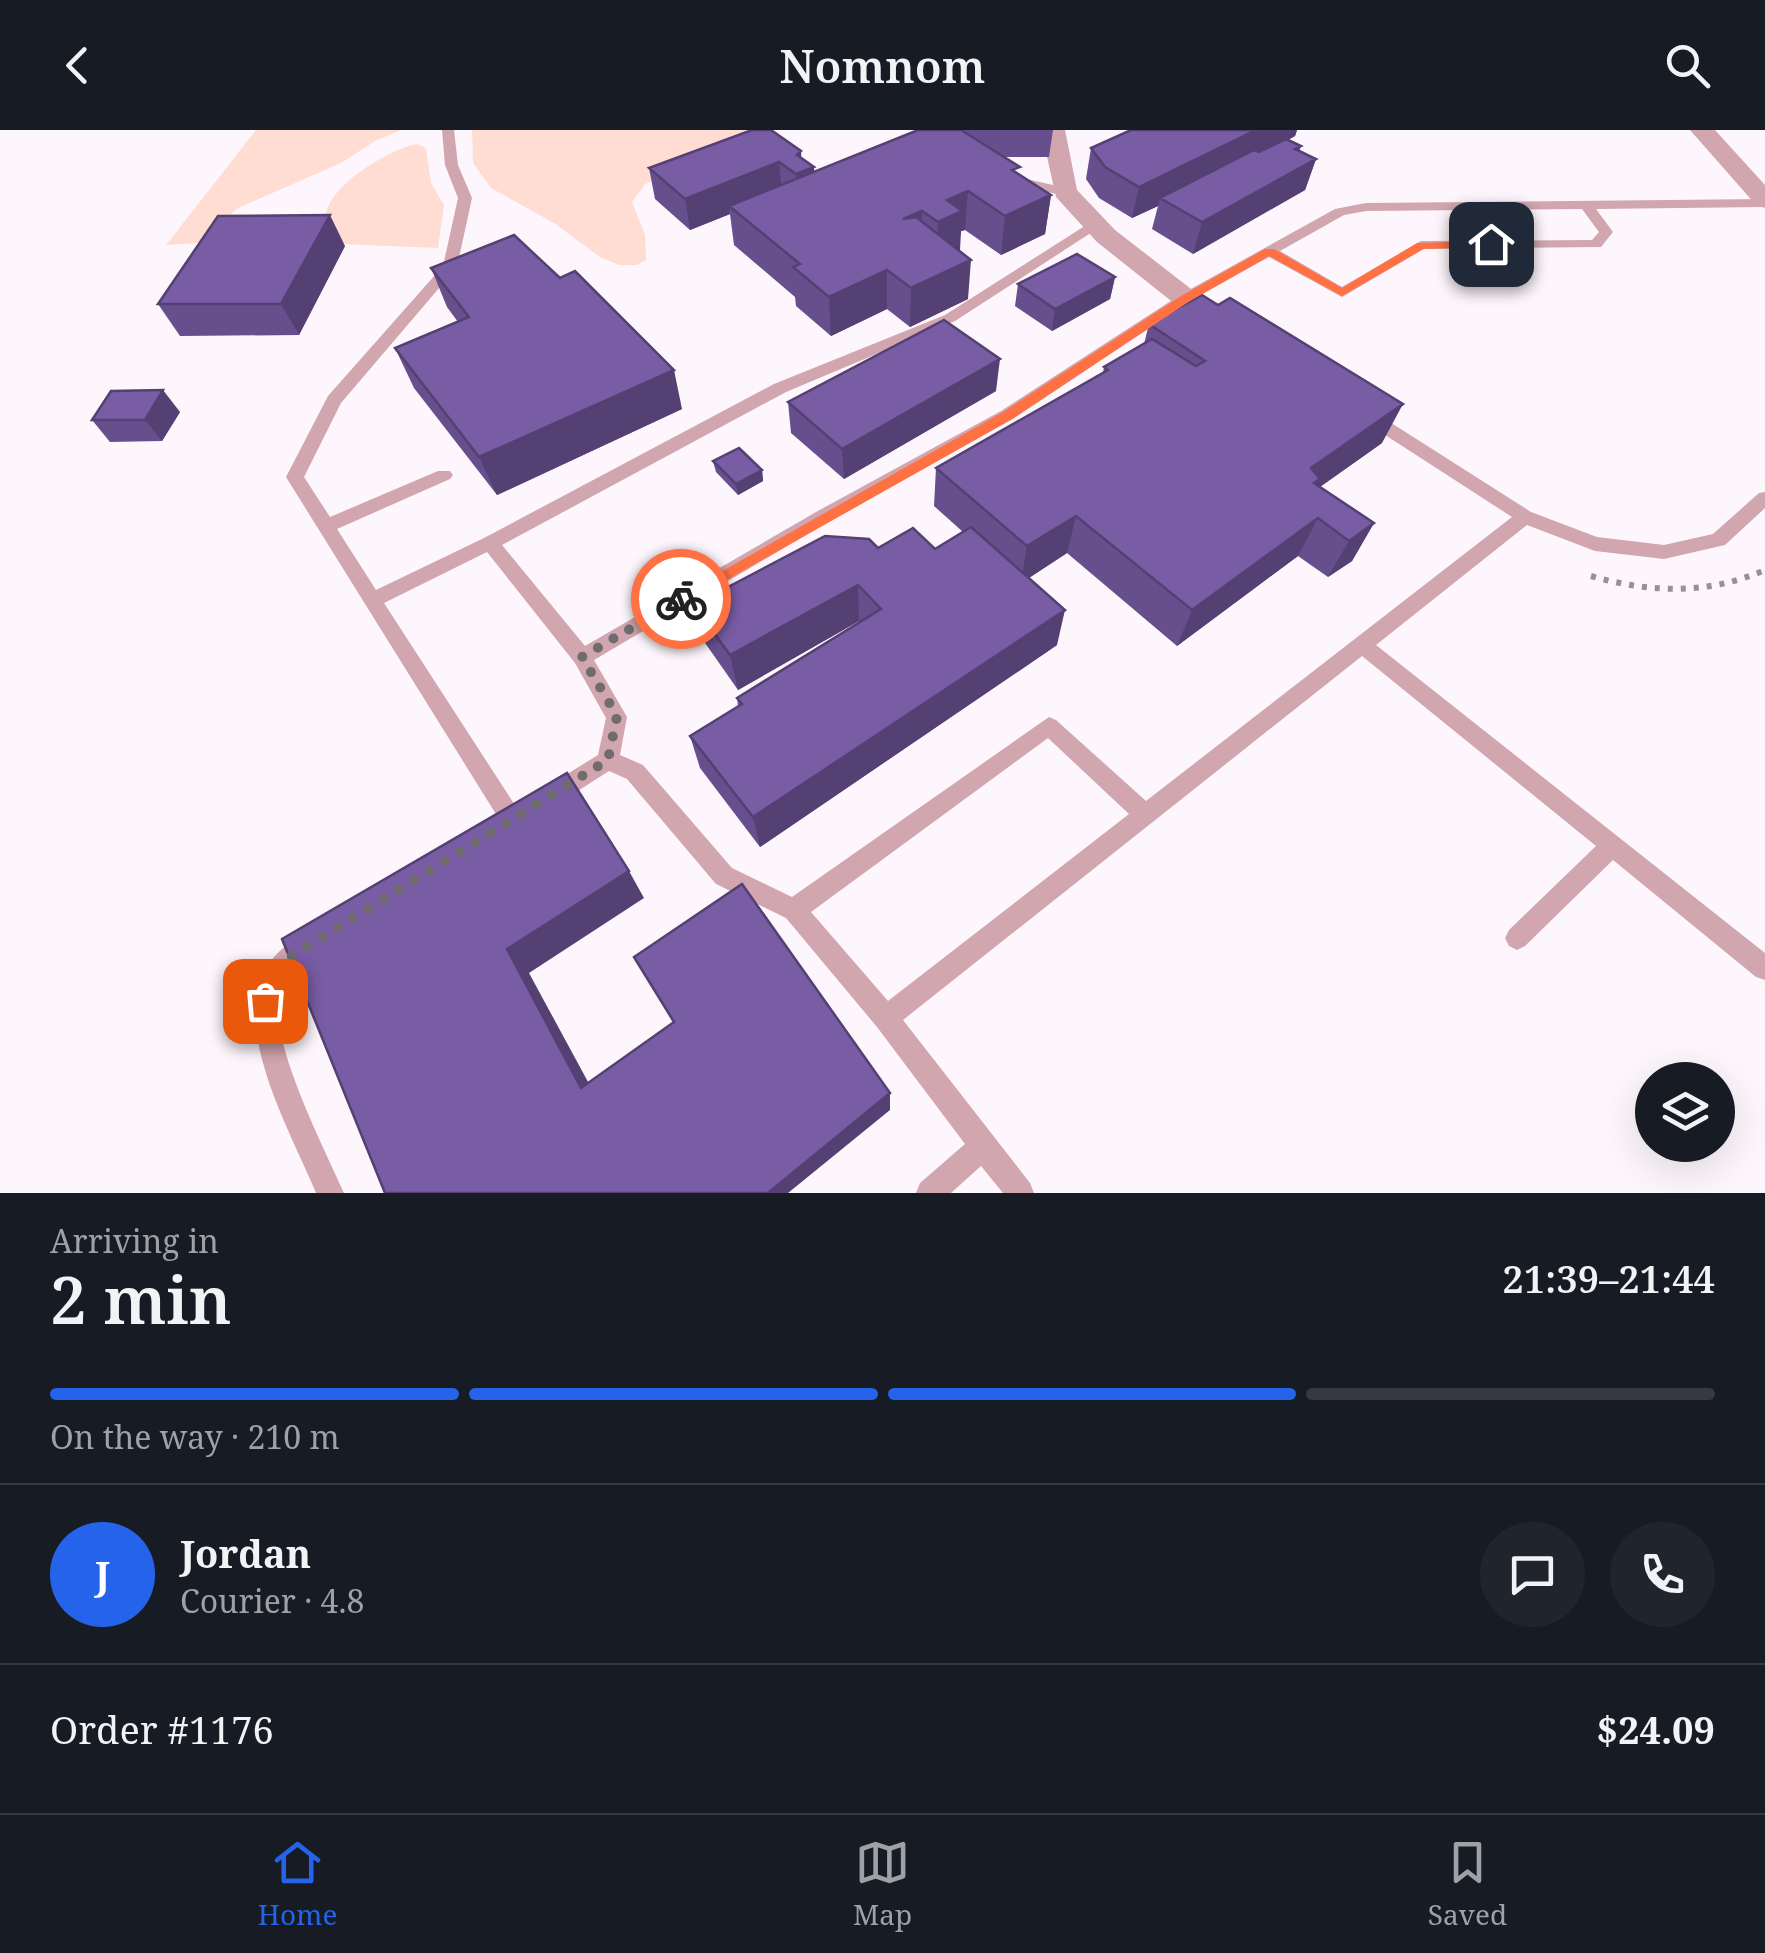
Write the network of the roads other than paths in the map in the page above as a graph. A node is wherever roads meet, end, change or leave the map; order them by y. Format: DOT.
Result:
graph roads {
  1 [pos="448,130"];
  2 [pos="1052,130"];
  3 [pos="1702,130"];
  4 [pos="988,172"];
  5 [pos="1066,192"];
  6 [pos="1765,201"];
  7 [pos="1586,204"];
  8 [pos="1096,225"];
  9 [pos="1270,251"];
  10 [pos="1194,304"];
  11 [pos="1347,402"];
  12 [pos="444,475"];
  13 [pos="1765,498"];
  14 [pos="1525,517"];
  15 [pos="328,526"];
  16 [pos="490,543"];
  17 [pos="372,600"];
  18 [pos="1362,646"];
  19 [pos="582,657"];
  20 [pos="608,760"];
  21 [pos="1144,814"];
  22 [pos="1612,846"];
  23 [pos="794,910"];
  24 [pos="332,932"];
  25 [pos="1518,938"];
  26 [pos="1765,968"];
  27 [pos="886,1018"];
  28 [pos="984,1146"];
  29 [pos="330,1193"];
  30 [pos="930,1193"];
  31 [pos="1020,1193"];
  1 -- 15 [label="lane"];
  2 -- 5 [label="street"];
  3 -- 6 [label="street"];
  4 -- 5 [label="lane"];
  5 -- 8 [label="street"];
  6 -- 7 [label="lane"];
  7 -- 9 [label="lane"];
  7 -- 9 [label="lane"];
  8 -- 10 [label="street"];
  8 -- 16 [label="lane"];
  9 -- 10 [label="lane"];
  10 -- 19 [label="lane"];
  11 -- 14 [label="lane"];
  12 -- 15 [label="lane"];
  13 -- 14 [label="lane"];
  14 -- 18 [label="lane"];
  15 -- 17 [label="lane"];
  16 -- 17 [label="lane"];
  16 -- 19 [label="lane"];
  17 -- 20 [label="lane"];
  18 -- 21 [label="lane"];
  18 -- 22 [label="lane"];
  19 -- 20 [label="lane"];
  20 -- 23 [label="lane"];
  21 -- 23 [label="lane"];
  21 -- 27 [label="lane"];
  22 -- 25 [label="lane"];
  22 -- 26 [label="lane"];
  23 -- 27 [label="lane"];
  24 -- 29 [label="lane"];
  27 -- 28 [label="lane"];
  28 -- 30 [label="lane"];
  28 -- 31 [label="lane"];
}
